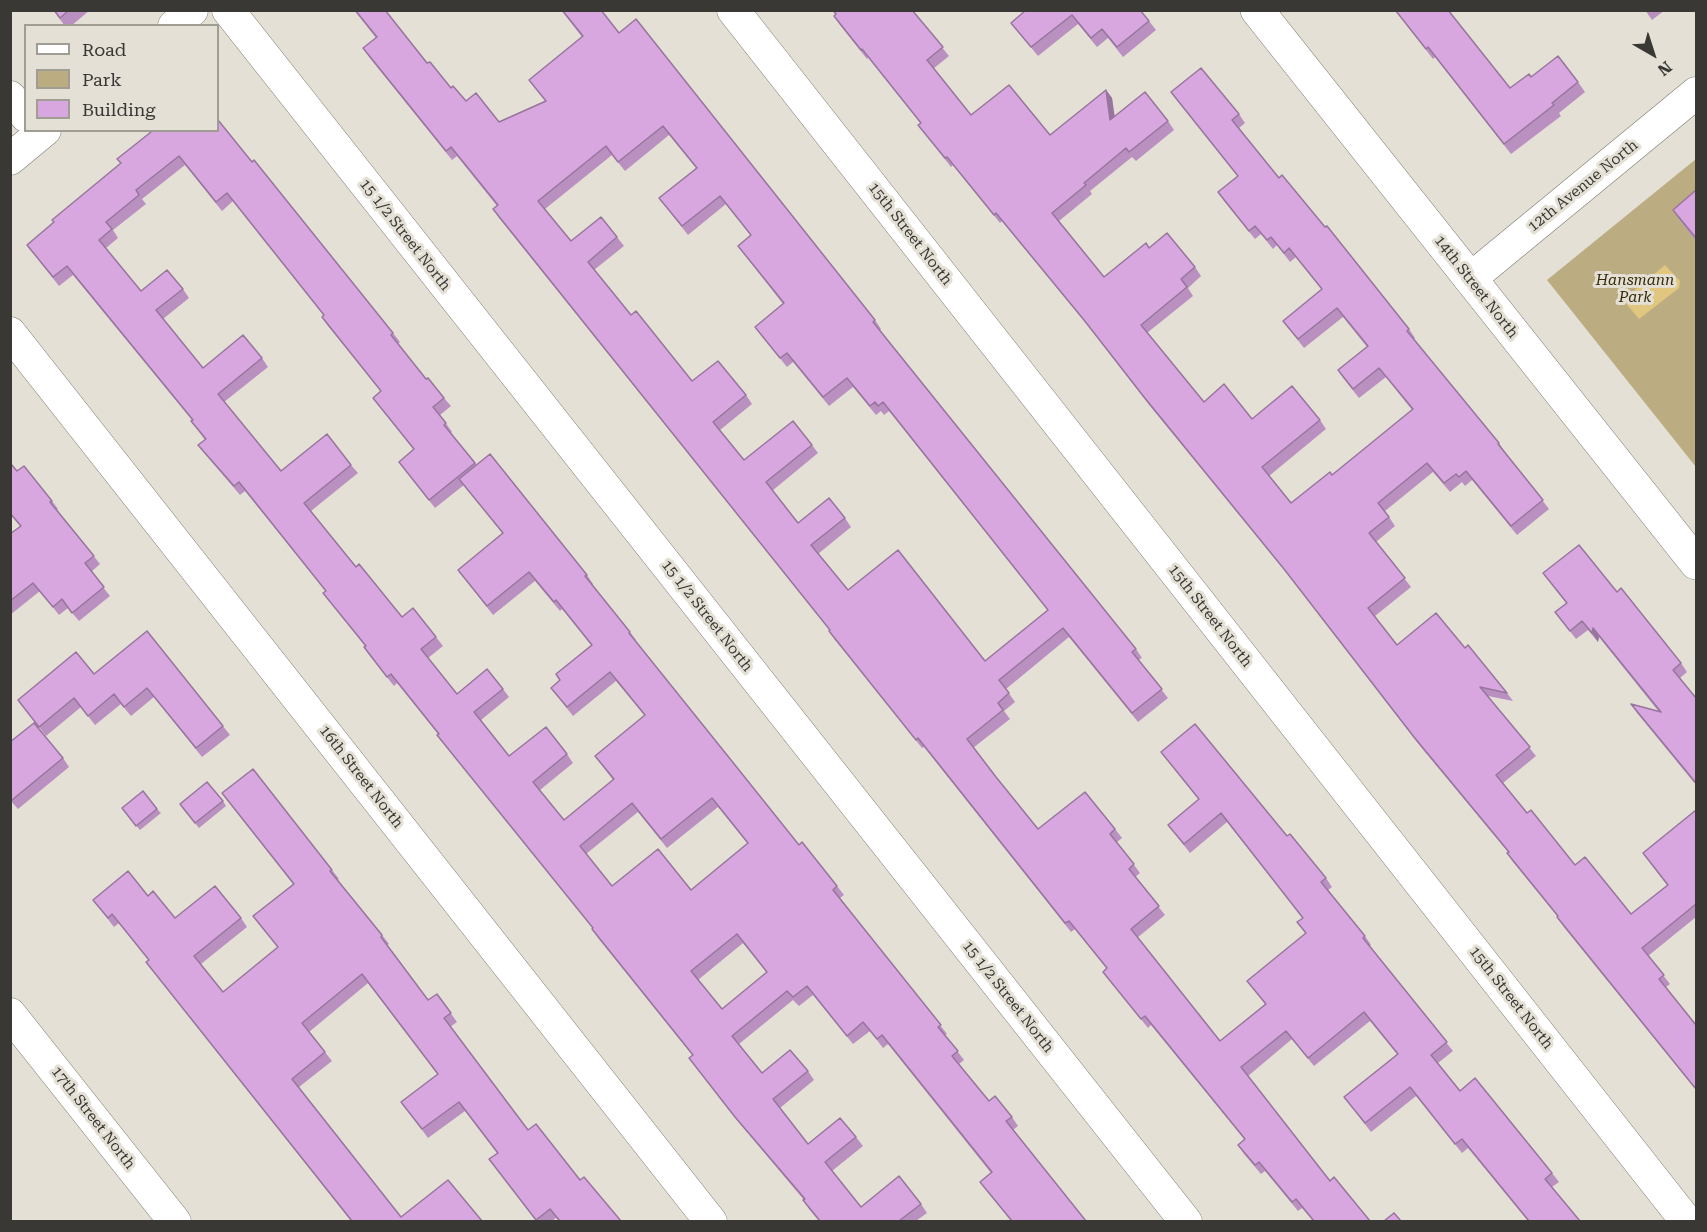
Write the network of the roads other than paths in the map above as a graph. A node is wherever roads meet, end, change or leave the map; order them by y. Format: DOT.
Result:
graph roads {
  1 [pos="192,10"];
  2 [pos="228,10"];
  3 [pos="733,10"];
  4 [pos="1257,10"];
  5 [pos="176,24"];
  6 [pos="1696,93"];
  7 [pos="10,97"];
  8 [pos="24,113"];
  9 [pos="34,132"];
  10 [pos="10,159"];
  11 [pos="1470,279"];
  12 [pos="10,333"];
  13 [pos="1696,563"];
  14 [pos="10,1014"];
  15 [pos="1696,1217"];
  16 [pos="175,1221"];
  17 [pos="711,1221"];
  18 [pos="1186,1221"];
  19 [pos="1689,1221"];
  1 -- 5 [label="street"];
  2 -- 18 [label="street, 15 1/2 Street North"];
  3 -- 19 [label="street, 15th Street North"];
  4 -- 11 [label="street, 14th Street North"];
  6 -- 11 [label="street, 12th Avenue North"];
  7 -- 8 [label="street"];
  9 -- 10 [label="street"];
  11 -- 13 [label="street, 14th Street North"];
  12 -- 17 [label="street, 16th Street North"];
  14 -- 16 [label="street, 17th Street North"];
  15 -- 19 [label="street"];
}
